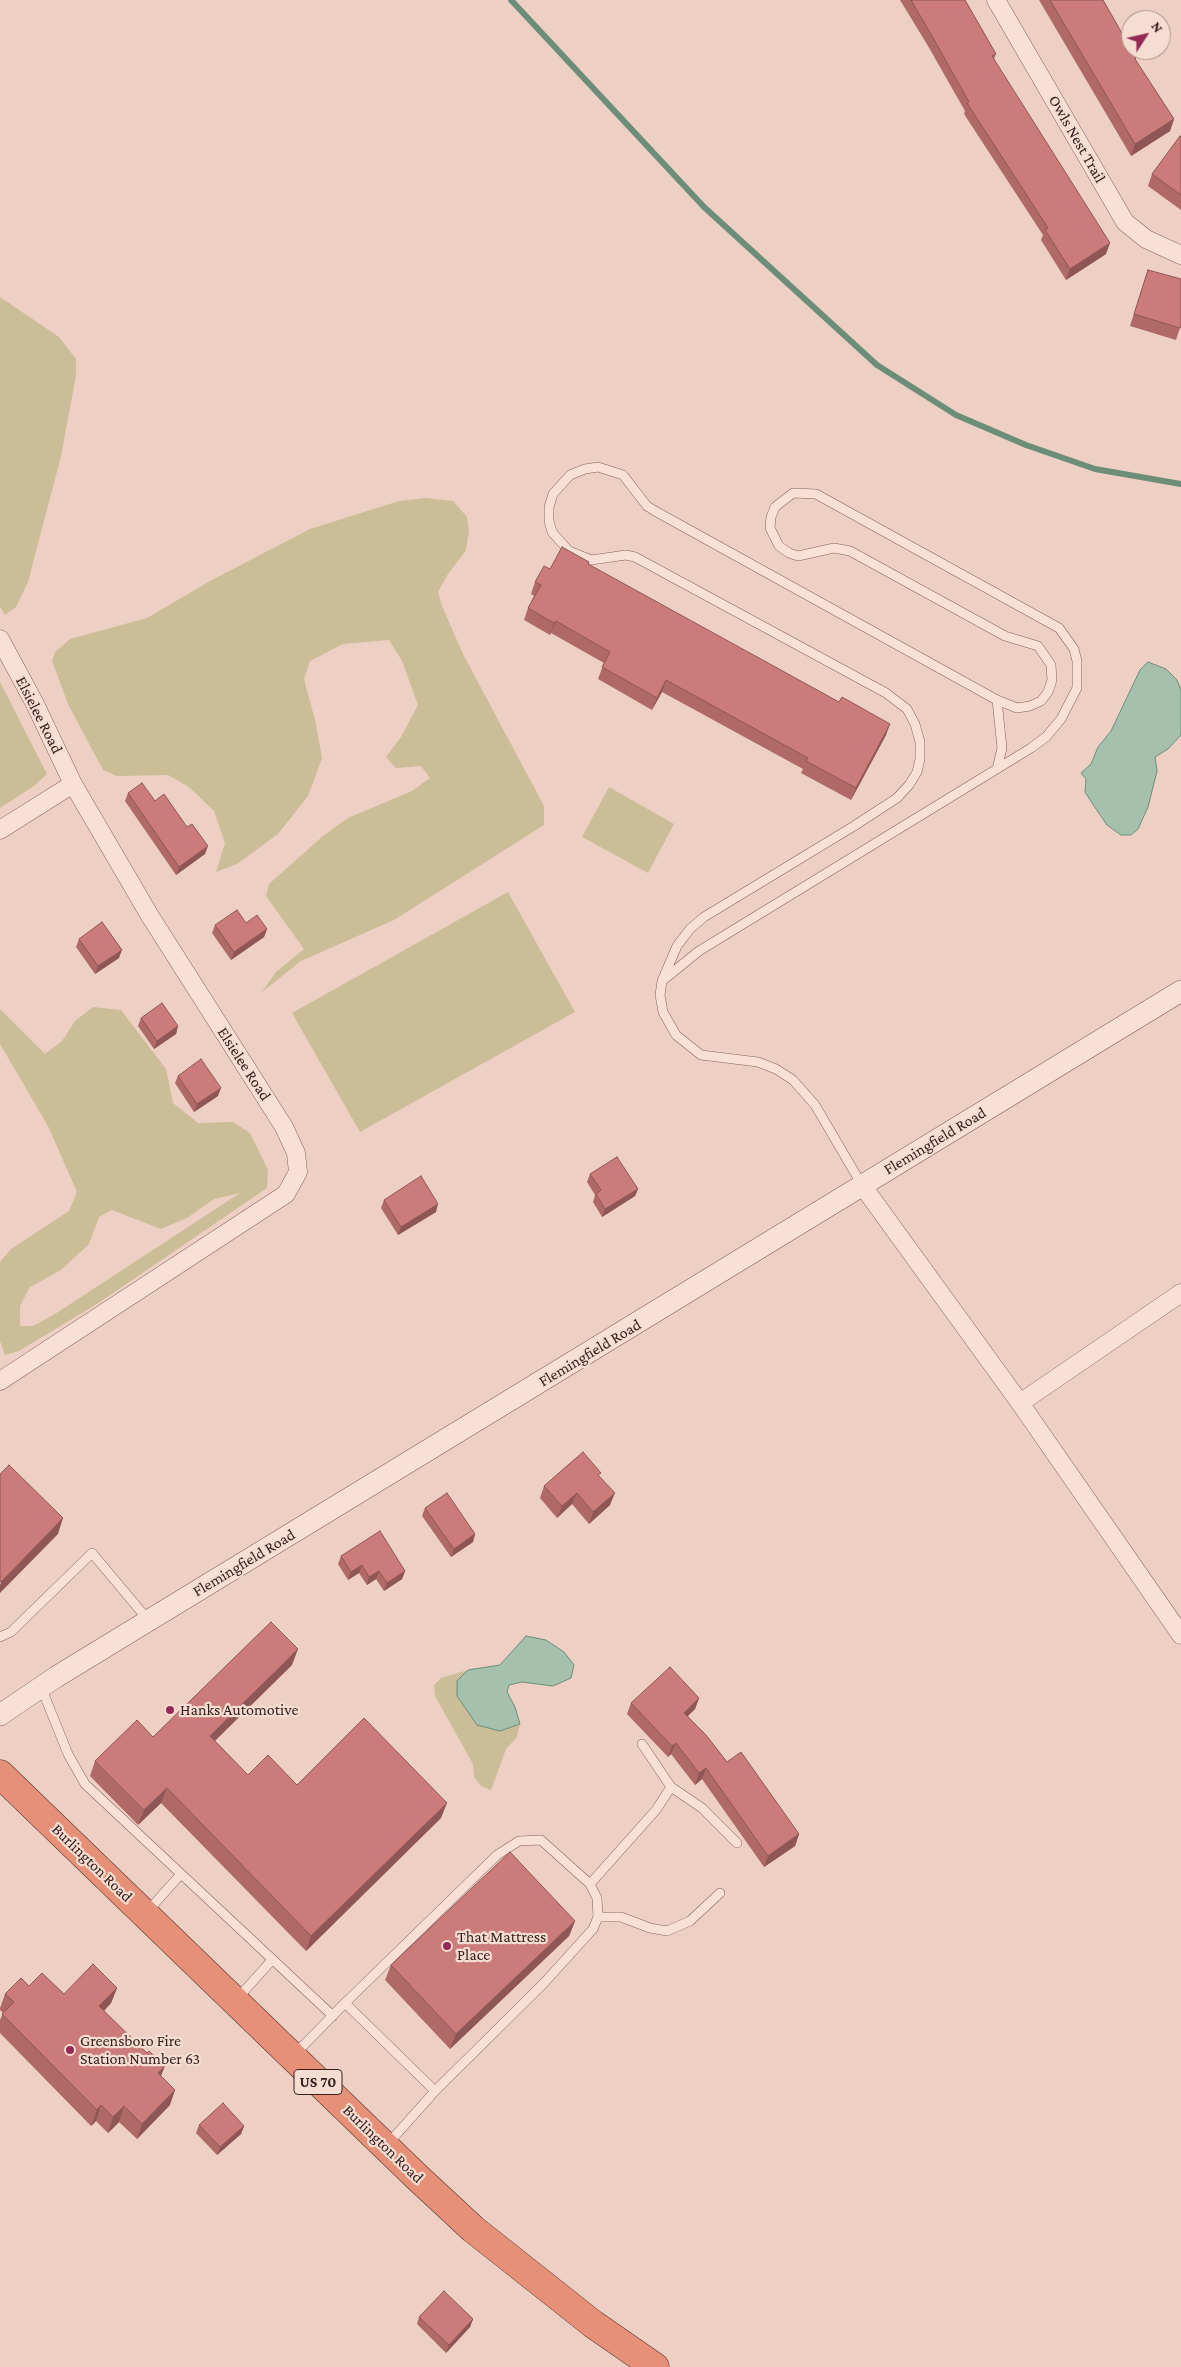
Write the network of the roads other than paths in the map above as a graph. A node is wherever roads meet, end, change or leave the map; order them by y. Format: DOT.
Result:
graph roads {
  1 [pos="996,0"];
  2 [pos="1181,255"];
  3 [pos="0,639"];
  4 [pos="998,700"];
  5 [pos="997,769"];
  6 [pos="73,784"];
  7 [pos="0,830"];
  8 [pos="662,981"];
  9 [pos="1181,991"];
  10 [pos="862,1185"];
  11 [pos="1181,1293"];
  12 [pos="0,1381"];
  13 [pos="1020,1403"];
  14 [pos="149,1621"];
  15 [pos="1181,1636"];
  16 [pos="0,1637"];
  17 [pos="41,1687"];
  18 [pos="0,1715"];
  19 [pos="642,1744"];
  20 [pos="0,1774"];
  21 [pos="671,1787"];
  22 [pos="737,1843"];
  23 [pos="181,1874"];
  24 [pos="590,1884"];
  25 [pos="720,1893"];
  26 [pos="145,1914"];
  27 [pos="598,1917"];
  28 [pos="272,1960"];
  29 [pos="235,2001"];
  30 [pos="345,2003"];
  31 [pos="333,2016"];
  32 [pos="292,2057"];
  33 [pos="435,2091"];
  34 [pos="385,2147"];
  35 [pos="655,2367"];
  1 -- 2 [label="street, Owls Nest Trail"];
  3 -- 6 [label="street, Elsielee Road"];
  4 -- 5 [label="lane"];
  4 -- 5 [label="lane"];
  4 -- 8 [label="lane"];
  5 -- 8 [label="lane"];
  6 -- 7 [label="street"];
  6 -- 12 [label="street, Elsielee Road"];
  8 -- 10 [label="lane"];
  9 -- 10 [label="street, Flemingfield Road"];
  10 -- 13 [label="street"];
  10 -- 14 [label="street, Flemingfield Road"];
  11 -- 13 [label="street"];
  13 -- 15 [label="street"];
  14 -- 16 [label="lane"];
  14 -- 17 [label="street, Flemingfield Road"];
  17 -- 18 [label="street, Flemingfield Road"];
  17 -- 23 [label="lane"];
  19 -- 21 [label="lane"];
  20 -- 26 [label="highway, Burlington Road / US 70"];
  21 -- 22 [label="lane"];
  21 -- 24 [label="lane"];
  23 -- 26 [label="lane"];
  23 -- 28 [label="lane"];
  24 -- 27 [label="lane"];
  24 -- 30 [label="lane"];
  25 -- 27 [label="lane"];
  26 -- 29 [label="highway, Burlington Road / US 70"];
  27 -- 33 [label="lane"];
  28 -- 29 [label="lane"];
  28 -- 31 [label="lane"];
  29 -- 32 [label="highway, Burlington Road / US 70"];
  30 -- 31 [label="lane"];
  30 -- 33 [label="lane"];
  31 -- 32 [label="lane"];
  32 -- 34 [label="highway, Burlington Road / US 70"];
  33 -- 34 [label="lane"];
  34 -- 35 [label="highway, Burlington Road / US 70"];
}
